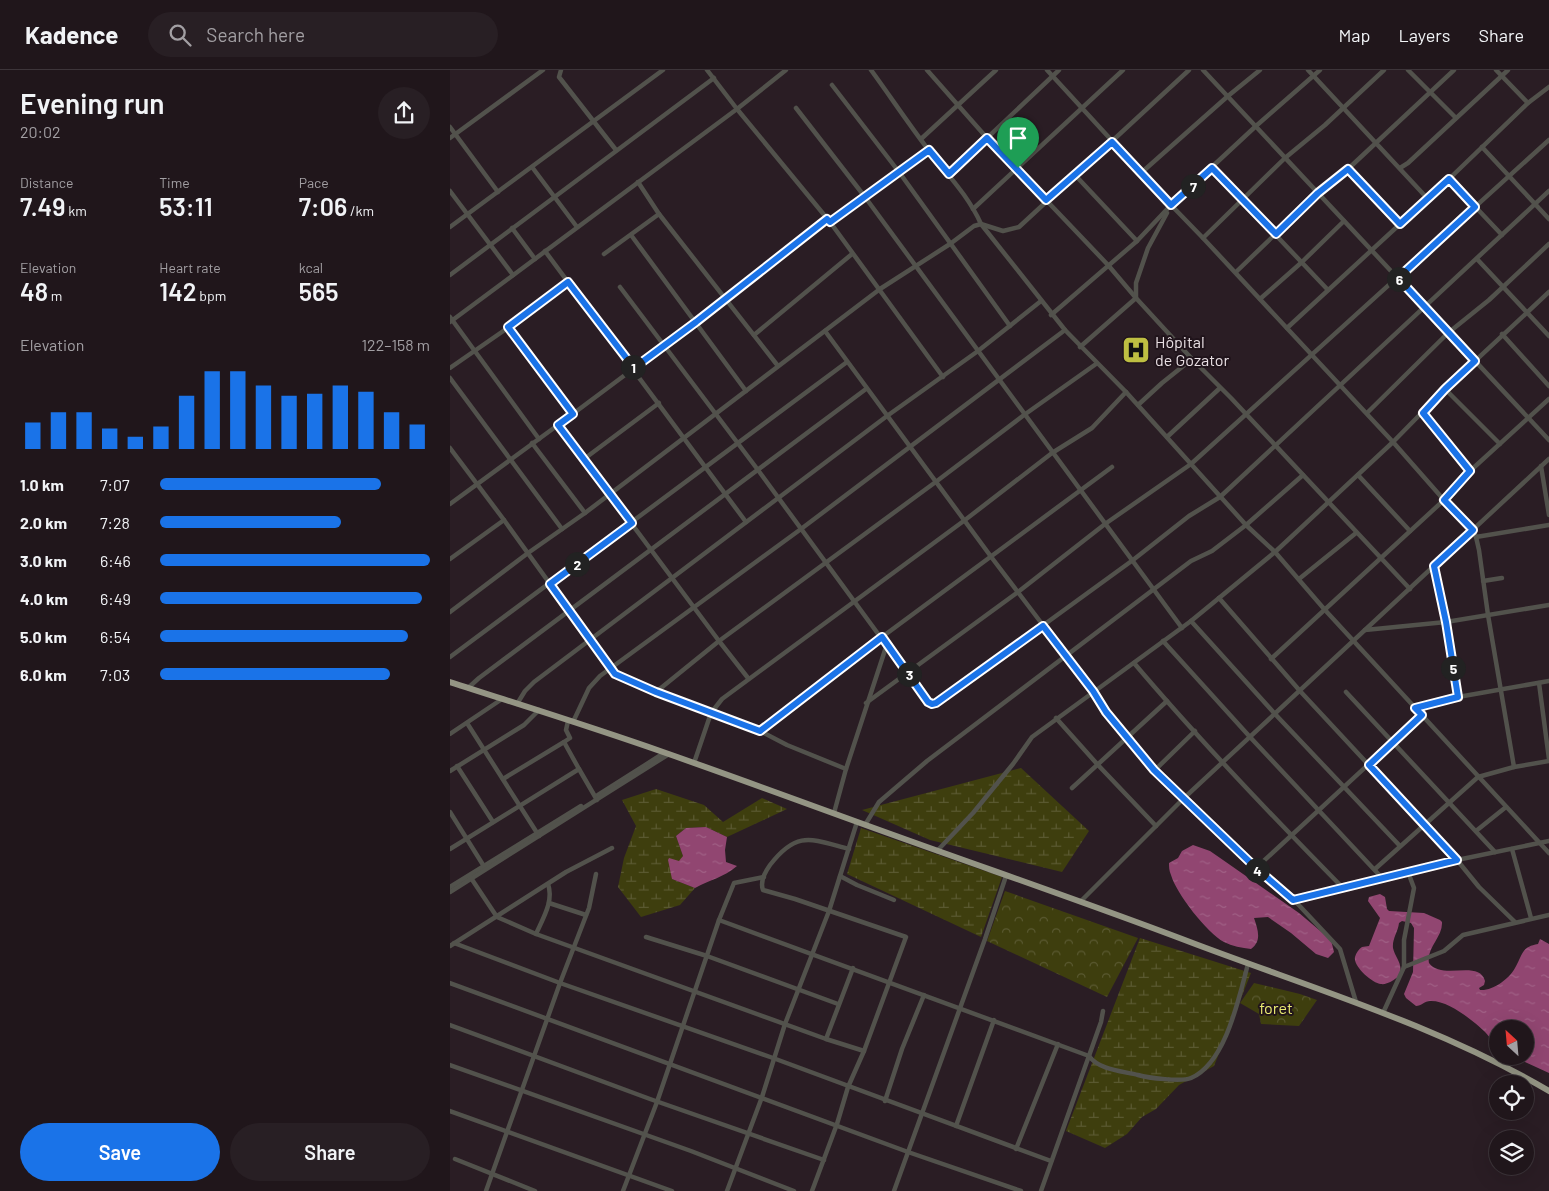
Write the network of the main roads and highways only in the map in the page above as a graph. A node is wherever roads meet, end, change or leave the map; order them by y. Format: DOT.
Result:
graph roads {
  1 [pos="453,682"];
  2 [pos="1549,1091"];
  1 -- 2 [label="highway"];
}
